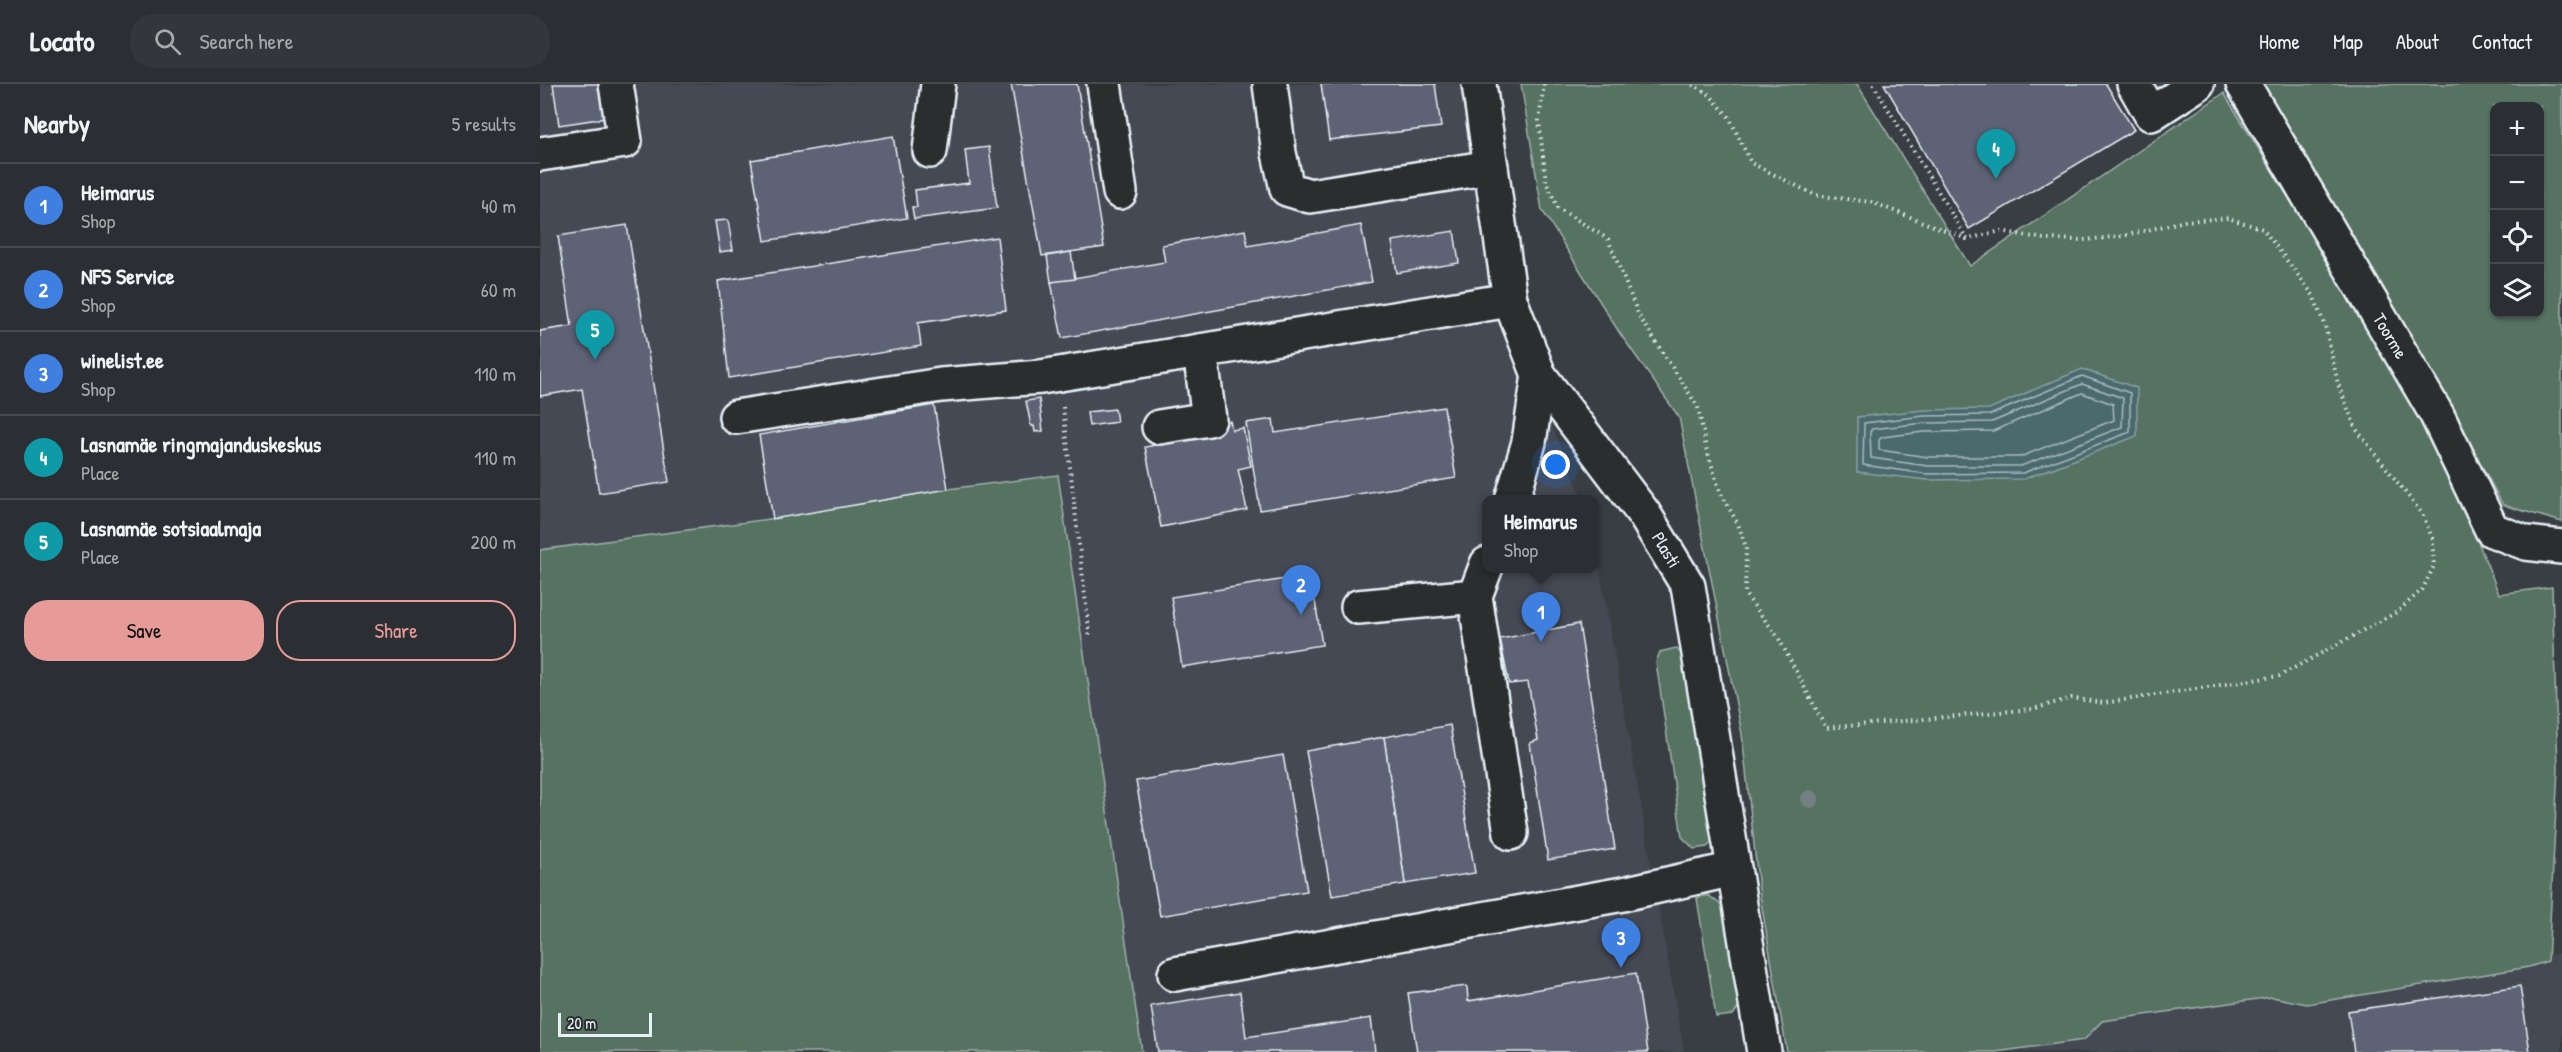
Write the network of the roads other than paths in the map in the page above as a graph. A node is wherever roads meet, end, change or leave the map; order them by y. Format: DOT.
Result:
graph roads {
  1 [pos="616,84"];
  2 [pos="938,84"];
  3 [pos="1104,84"];
  4 [pos="1270,84"];
  5 [pos="1479,84"];
  6 [pos="2134,84"];
  7 [pos="2197,84"];
  8 [pos="2243,84"];
  9 [pos="930,151"];
  10 [pos="540,154"];
  11 [pos="1491,167"];
  12 [pos="1120,192"];
  13 [pos="1510,300"];
  14 [pos="1200,351"];
  15 [pos="1539,375"];
  16 [pos="736,417"];
  17 [pos="1159,427"];
  18 [pos="1513,495"];
  19 [pos="2562,547"];
  20 [pos="1484,573"];
  21 [pos="1475,596"];
  22 [pos="1358,607"];
  23 [pos="1511,833"];
  24 [pos="1734,869"];
  25 [pos="1175,974"];
  26 [pos="1764,1052"];
  1 -- 10 [label="lane"];
  2 -- 9 [label="lane"];
  3 -- 12 [label="lane"];
  4 -- 11 [label="lane"];
  5 -- 11 [label="lane, Plasti"];
  6 -- 7 [label="lane"];
  8 -- 19 [label="lane, Toorme"];
  11 -- 13 [label="lane, Plasti"];
  13 -- 14 [label="lane"];
  13 -- 15 [label="lane, Plasti"];
  14 -- 16 [label="lane"];
  14 -- 17 [label="lane"];
  15 -- 18 [label="lane"];
  15 -- 24 [label="lane, Plasti"];
  20 -- 21 [label="lane"];
  21 -- 22 [label="lane"];
  21 -- 23 [label="lane"];
  24 -- 25 [label="lane"];
  24 -- 26 [label="lane, Plasti"];
}
